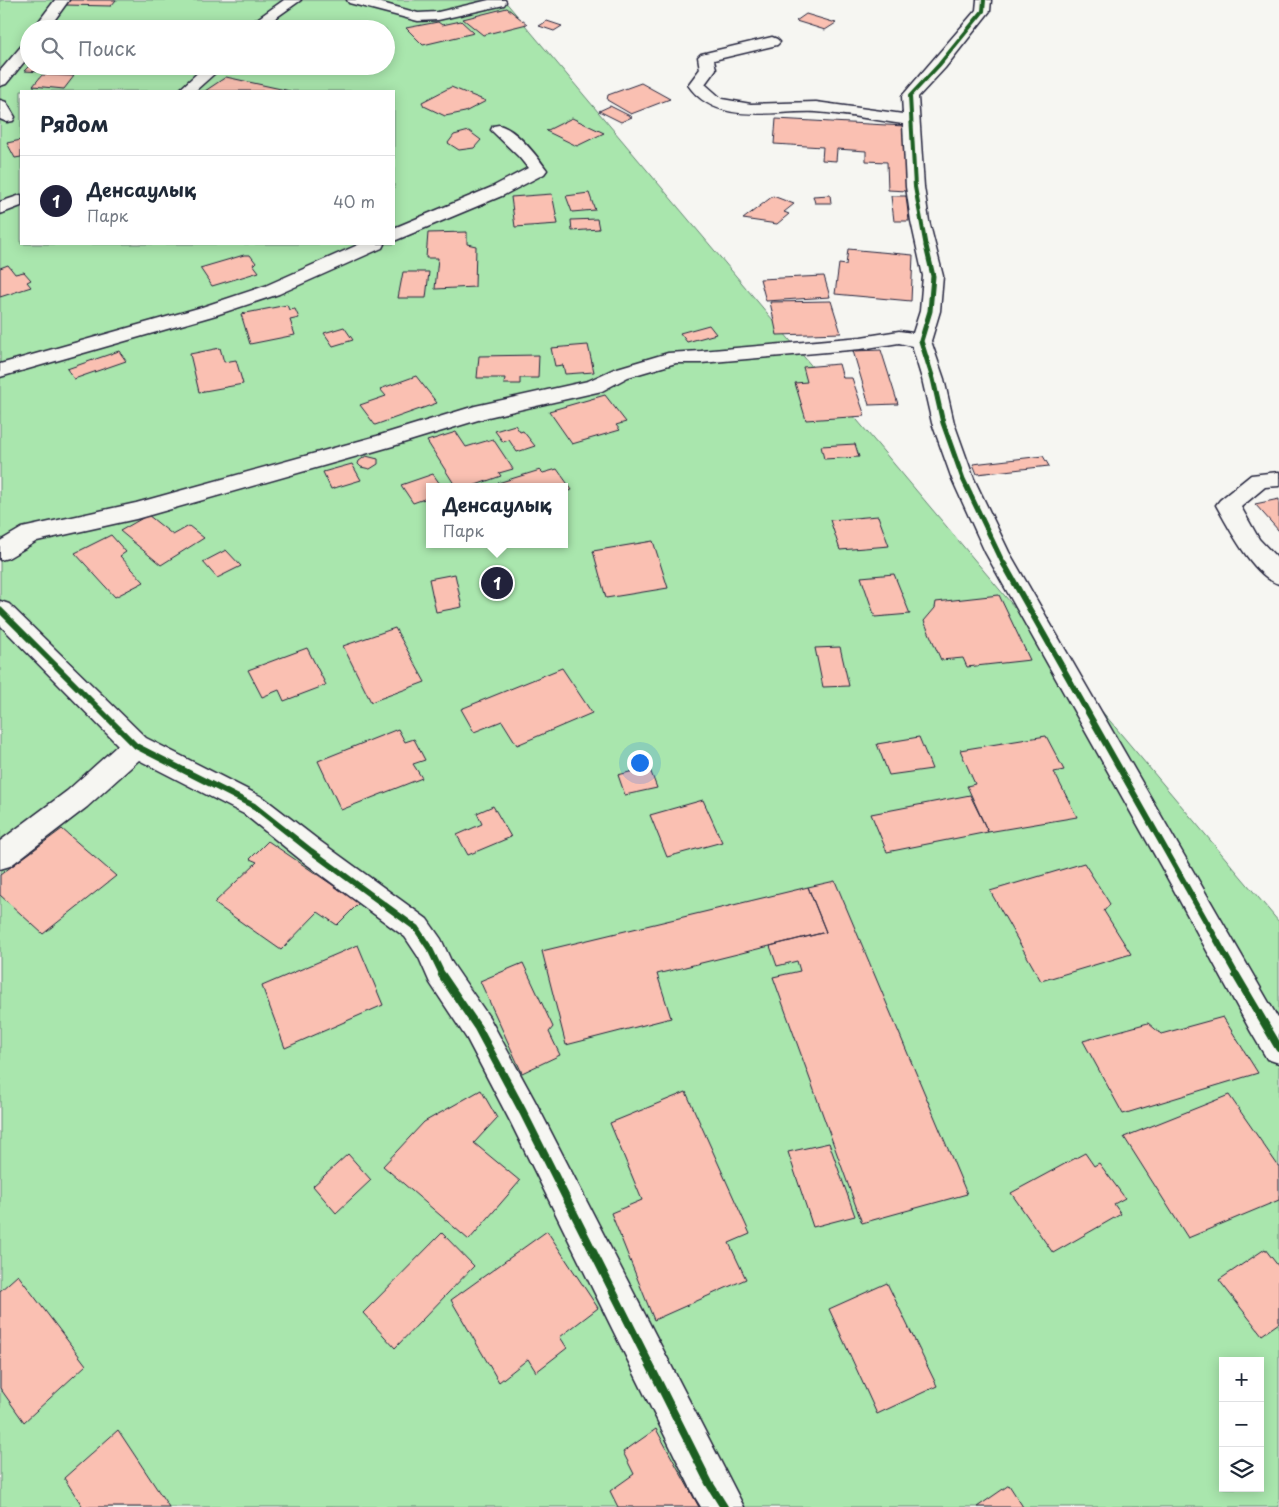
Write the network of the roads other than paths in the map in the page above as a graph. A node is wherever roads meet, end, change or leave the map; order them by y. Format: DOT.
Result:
graph roads {
  1 [pos="62,0"];
  2 [pos="294,0"];
  3 [pos="354,0"];
  4 [pos="984,0"];
  5 [pos="499,2"];
  6 [pos="47,20"];
  7 [pos="264,20"];
  8 [pos="772,42"];
  9 [pos="20,57"];
  10 [pos="205,75"];
  11 [pos="0,81"];
  12 [pos="187,90"];
  13 [pos="912,120"];
  14 [pos="498,130"];
  15 [pos="20,200"];
  16 [pos="0,209"];
  17 [pos="395,235"];
  18 [pos="373,245"];
  19 [pos="921,341"];
  20 [pos="0,371"];
  21 [pos="1279,479"];
  22 [pos="0,552"];
  23 [pos="1279,575"];
  24 [pos="0,610"];
  25 [pos="136,746"];
  26 [pos="0,857"];
  27 [pos="1279,1048"];
  28 [pos="724,1507"];
  1 -- 6 [label="street"];
  2 -- 7 [label="street"];
  3 -- 5 [label="street"];
  4 -- 13 [label="street"];
  8 -- 13 [label="street"];
  9 -- 11 [label="street"];
  10 -- 12 [label="street"];
  13 -- 19 [label="street"];
  14 -- 17 [label="street"];
  15 -- 16 [label="street"];
  18 -- 20 [label="street"];
  19 -- 22 [label="street"];
  19 -- 27 [label="street"];
  21 -- 23 [label="street"];
  24 -- 25 [label="street"];
  25 -- 26 [label="street"];
  25 -- 28 [label="street"];
}
